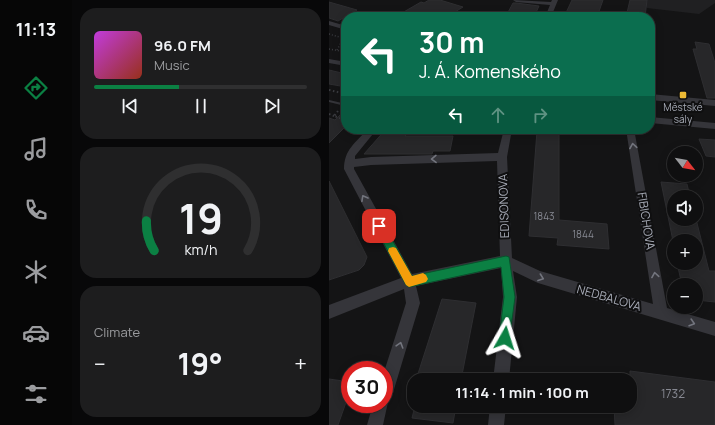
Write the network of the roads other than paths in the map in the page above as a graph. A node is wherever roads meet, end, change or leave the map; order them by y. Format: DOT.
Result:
graph roads {
  1 [pos="516,0"];
  2 [pos="555,2"];
  3 [pos="550,12"];
  4 [pos="329,23"];
  5 [pos="341,27"];
  6 [pos="329,61"];
  7 [pos="341,63"];
  8 [pos="655,97"];
  9 [pos="329,101"];
  10 [pos="715,103"];
  11 [pos="341,104"];
  12 [pos="655,120"];
  13 [pos="715,126"];
  14 [pos="369,134"];
  15 [pos="508,134"];
  16 [pos="631,134"];
  17 [pos="502,157"];
  18 [pos="348,164"];
  19 [pos="506,261"];
  20 [pos="409,282"];
  21 [pos="329,312"];
  22 [pos="661,313"];
  23 [pos="715,329"];
  24 [pos="393,367"];
  25 [pos="502,373"];
  26 [pos="378,413"];
  27 [pos="497,413"];
  28 [pos="375,425"];
  29 [pos="496,425"];
  1 -- 2 [label="street"];
  2 -- 3 [label="street"];
  4 -- 5 [label="street"];
  6 -- 7 [label="street"];
  8 -- 10 [label="street"];
  9 -- 11 [label="lane"];
  12 -- 13 [label="street"];
  14 -- 18 [label="street"];
  15 -- 17 [label="street, EDISONOVA"];
  22 -- 16 [label="street, FIBICHOVA, one-way"];
  17 -- 18 [label="street, one-way"];
  17 -- 19 [label="street, EDISONOVA"];
  20 -- 18 [label="street, one-way"];
  19 -- 20 [label="street"];
  19 -- 22 [label="street, NEDBALOVA, one-way"];
  19 -- 25 [label="street, EDISONOVA"];
  20 -- 21 [label="street"];
  24 -- 20 [label="street, one-way"];
  22 -- 23 [label="street, NEDBALOVA, one-way"];
  26 -- 28 [label="street"];
  27 -- 29 [label="street"];
}
